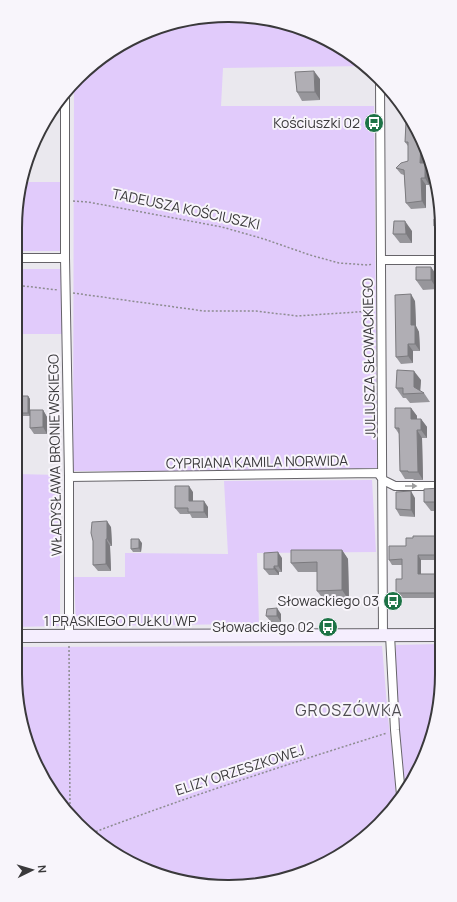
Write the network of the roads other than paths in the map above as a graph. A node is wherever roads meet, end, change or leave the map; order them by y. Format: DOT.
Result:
graph roads {
  1 [pos="380,88"];
  2 [pos="65,103"];
  3 [pos="22,258"];
  4 [pos="65,258"];
  5 [pos="381,260"];
  6 [pos="435,260"];
  7 [pos="69,477"];
  8 [pos="383,480"];
  9 [pos="435,486"];
  10 [pos="387,635"];
  11 [pos="435,635"];
  12 [pos="22,636"];
  13 [pos="69,636"];
  14 [pos="400,789"];
  1 -- 5 [label="street, JULIUSZA SŁOWACKIEGO"];
  2 -- 4 [label="street, WŁADYSŁAWA BRONIEWSKIEGO"];
  3 -- 4 [label="street"];
  4 -- 7 [label="street, WŁADYSŁAWA BRONIEWSKIEGO"];
  5 -- 6 [label="street"];
  5 -- 8 [label="street, JULIUSZA SŁOWACKIEGO"];
  7 -- 8 [label="street, CYPRIANA KAMILA NORWIDA"];
  7 -- 13 [label="street, WŁADYSŁAWA BRONIEWSKIEGO"];
  8 -- 9 [label="street, CYPRIANA KAMILA NORWIDA, one-way"];
  8 -- 10 [label="street, JULIUSZA SŁOWACKIEGO"];
  10 -- 11 [label="street, 1 PRASKIEGO PUŁKU WP"];
  10 -- 13 [label="street, 1 PRASKIEGO PUŁKU WP"];
  10 -- 14 [label="street, JULIUSZA SŁOWACKIEGO"];
  12 -- 13 [label="street, 1 PRASKIEGO PUŁKU WP"];
}
